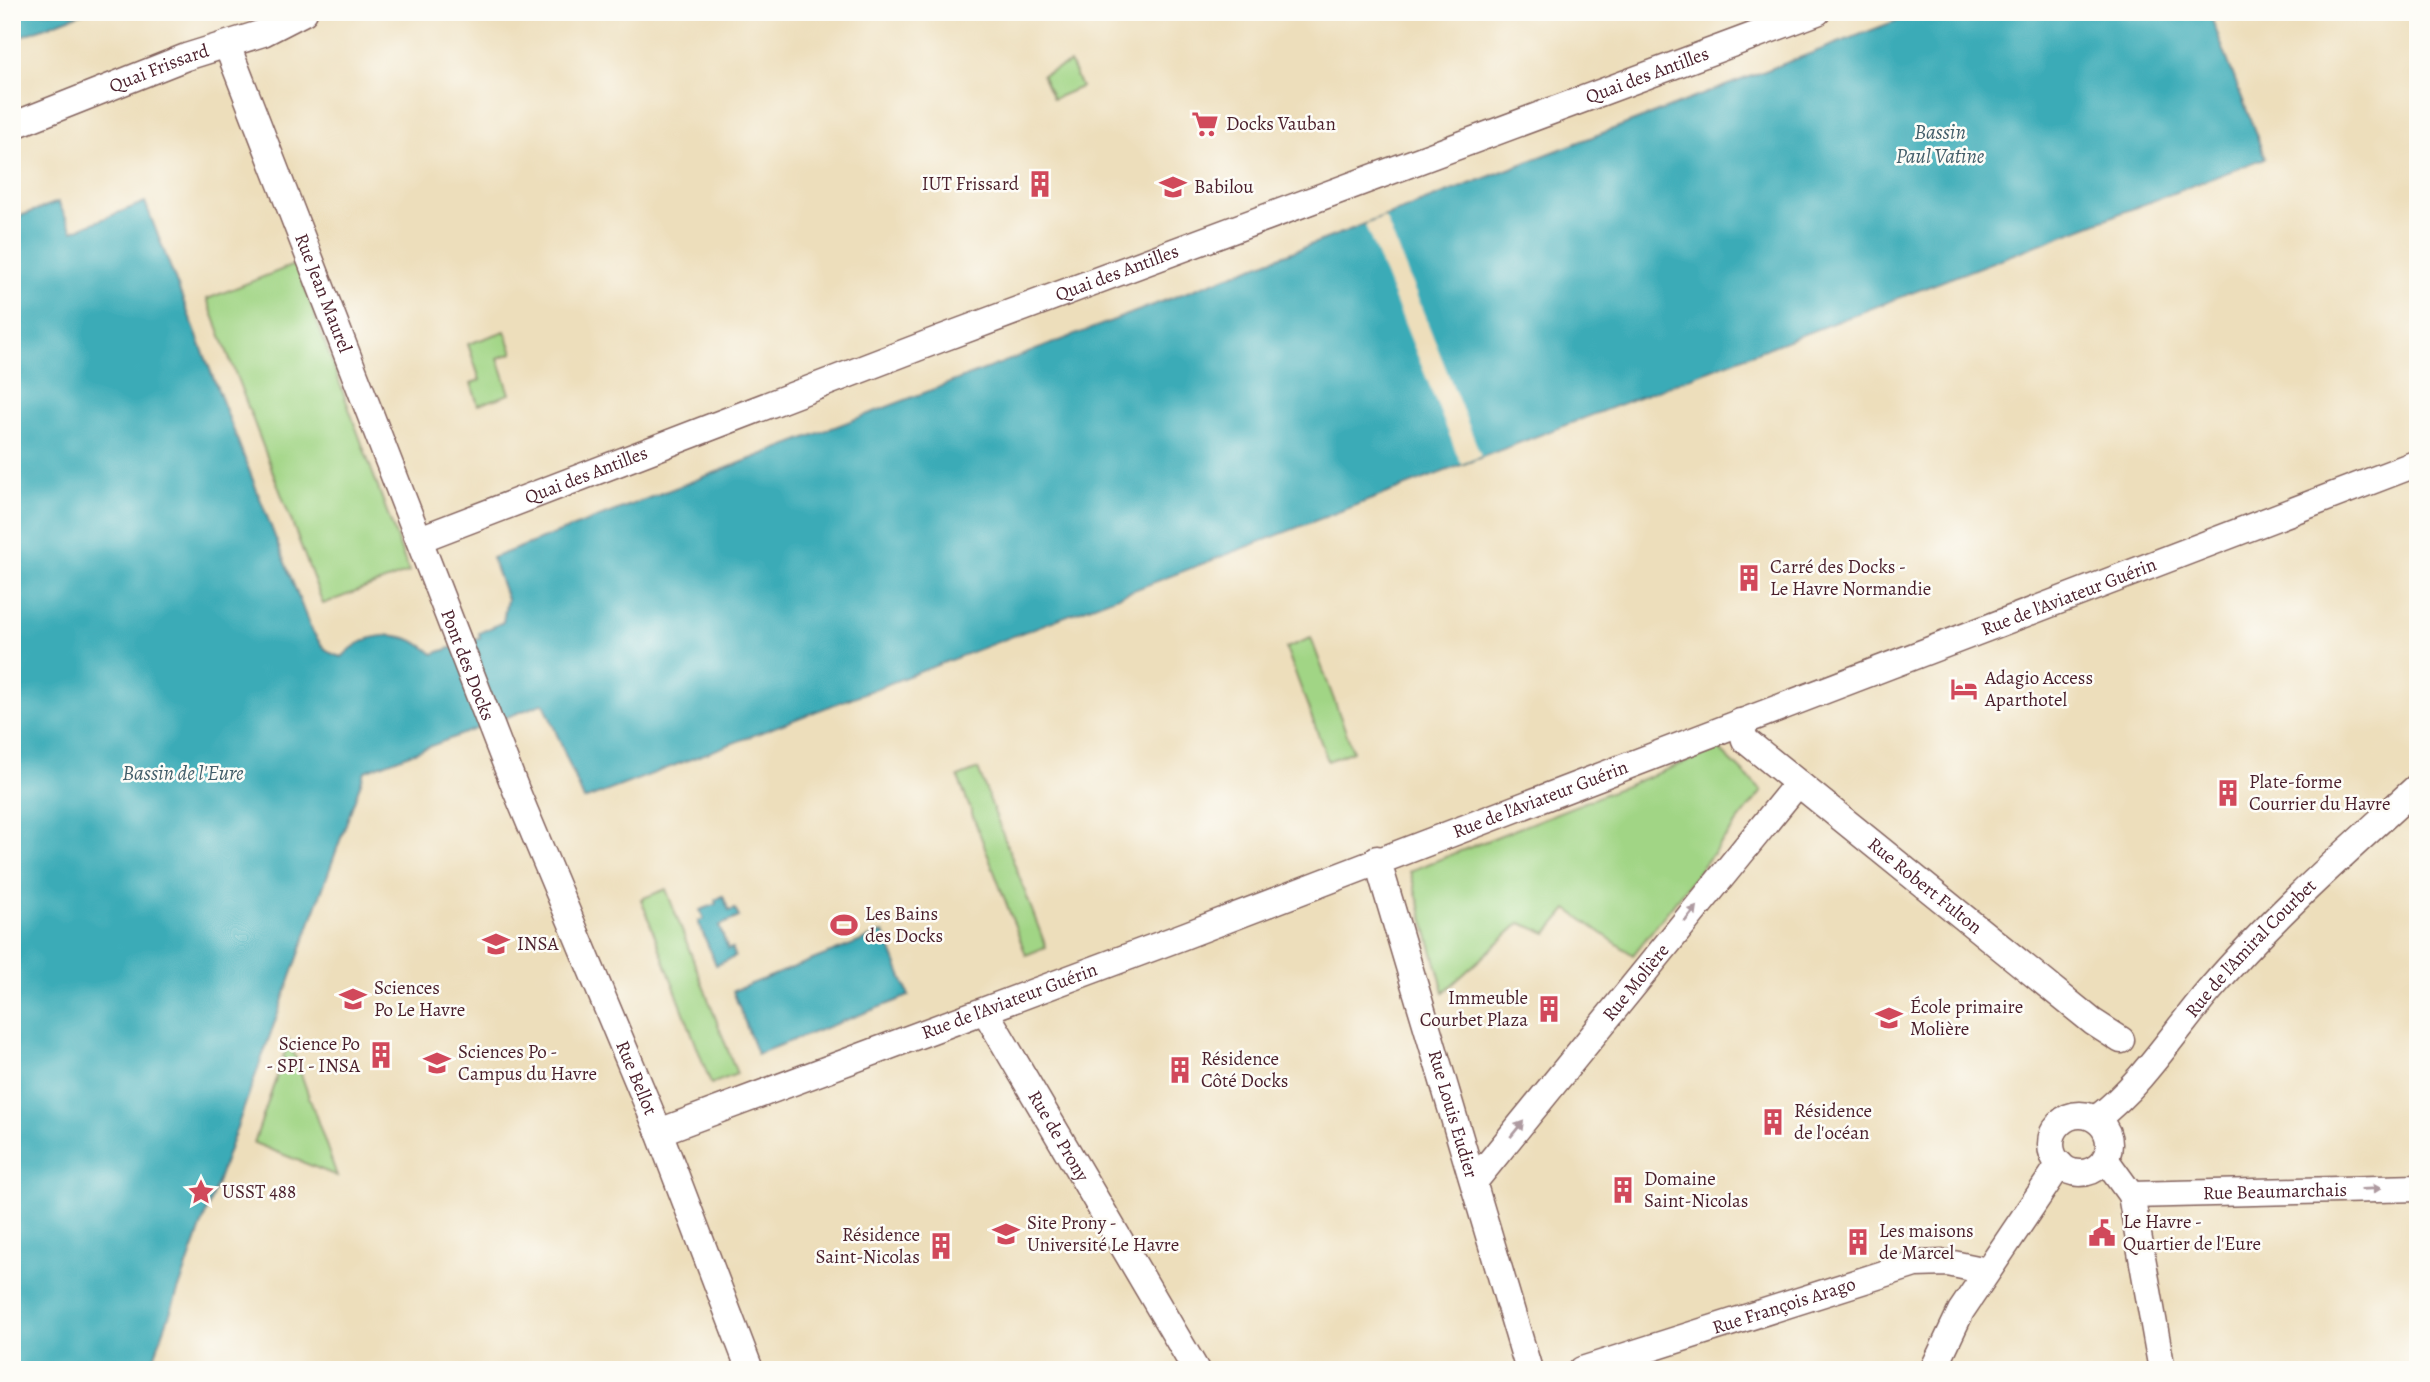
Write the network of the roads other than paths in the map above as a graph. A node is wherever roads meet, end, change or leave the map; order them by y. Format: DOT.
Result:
graph roads {
  1 [pos="304,12"];
  2 [pos="1817,12"];
  3 [pos="227,45"];
  4 [pos="12,125"];
  5 [pos="2418,463"];
  6 [pos="420,539"];
  7 [pos="1740,722"];
  8 [pos="1798,783"];
  9 [pos="2418,786"];
  10 [pos="516,790"];
  11 [pos="1377,859"];
  12 [pos="985,1011"];
  13 [pos="2120,1040"];
  14 [pos="2096,1119"];
  15 [pos="659,1132"];
  16 [pos="2105,1159"];
  17 [pos="2060,1164"];
  18 [pos="1474,1182"];
  19 [pos="2418,1188"];
  20 [pos="2131,1195"];
  21 [pos="1987,1271"];
  22 [pos="750,1370"];
  23 [pos="1196,1370"];
  24 [pos="1529,1370"];
  25 [pos="1582,1370"];
  26 [pos="1933,1370"];
  27 [pos="2162,1370"];
  1 -- 3 [label="street, Quai Frissard"];
  2 -- 6 [label="street, Quai des Antilles"];
  3 -- 4 [label="street, Quai Frissard"];
  3 -- 6 [label="street, Rue Jean Maurel"];
  5 -- 7 [label="street, Rue de l'Aviateur Guérin"];
  6 -- 10 [label="street, Pont des Docks"];
  7 -- 8 [label="street, Rue Robert Fulton"];
  7 -- 11 [label="street, Rue de l'Aviateur Guérin"];
  8 -- 13 [label="street, Rue Robert Fulton"];
  18 -- 8 [label="street, Rue Molière, one-way"];
  9 -- 14 [label="street, Rue de l'Amiral Courbet"];
  10 -- 15 [label="street, Rue Bellot"];
  11 -- 12 [label="street, Rue de l'Aviateur Guérin"];
  11 -- 18 [label="street, Rue Louis Eudier"];
  12 -- 15 [label="street, Rue de l'Aviateur Guérin"];
  12 -- 23 [label="street, Rue de Prony"];
  14 -- 16 [label="street"];
  14 -- 17 [label="street"];
  15 -- 22 [label="street, Rue Bellot"];
  16 -- 17 [label="street"];
  16 -- 20 [label="street"];
  17 -- 21 [label="street"];
  18 -- 24 [label="street, Rue Louis Eudier"];
  20 -- 19 [label="street, Rue Beaumarchais, one-way"];
  20 -- 27 [label="street"];
  21 -- 25 [label="street, Rue François Arago"];
  21 -- 26 [label="street"];
}
